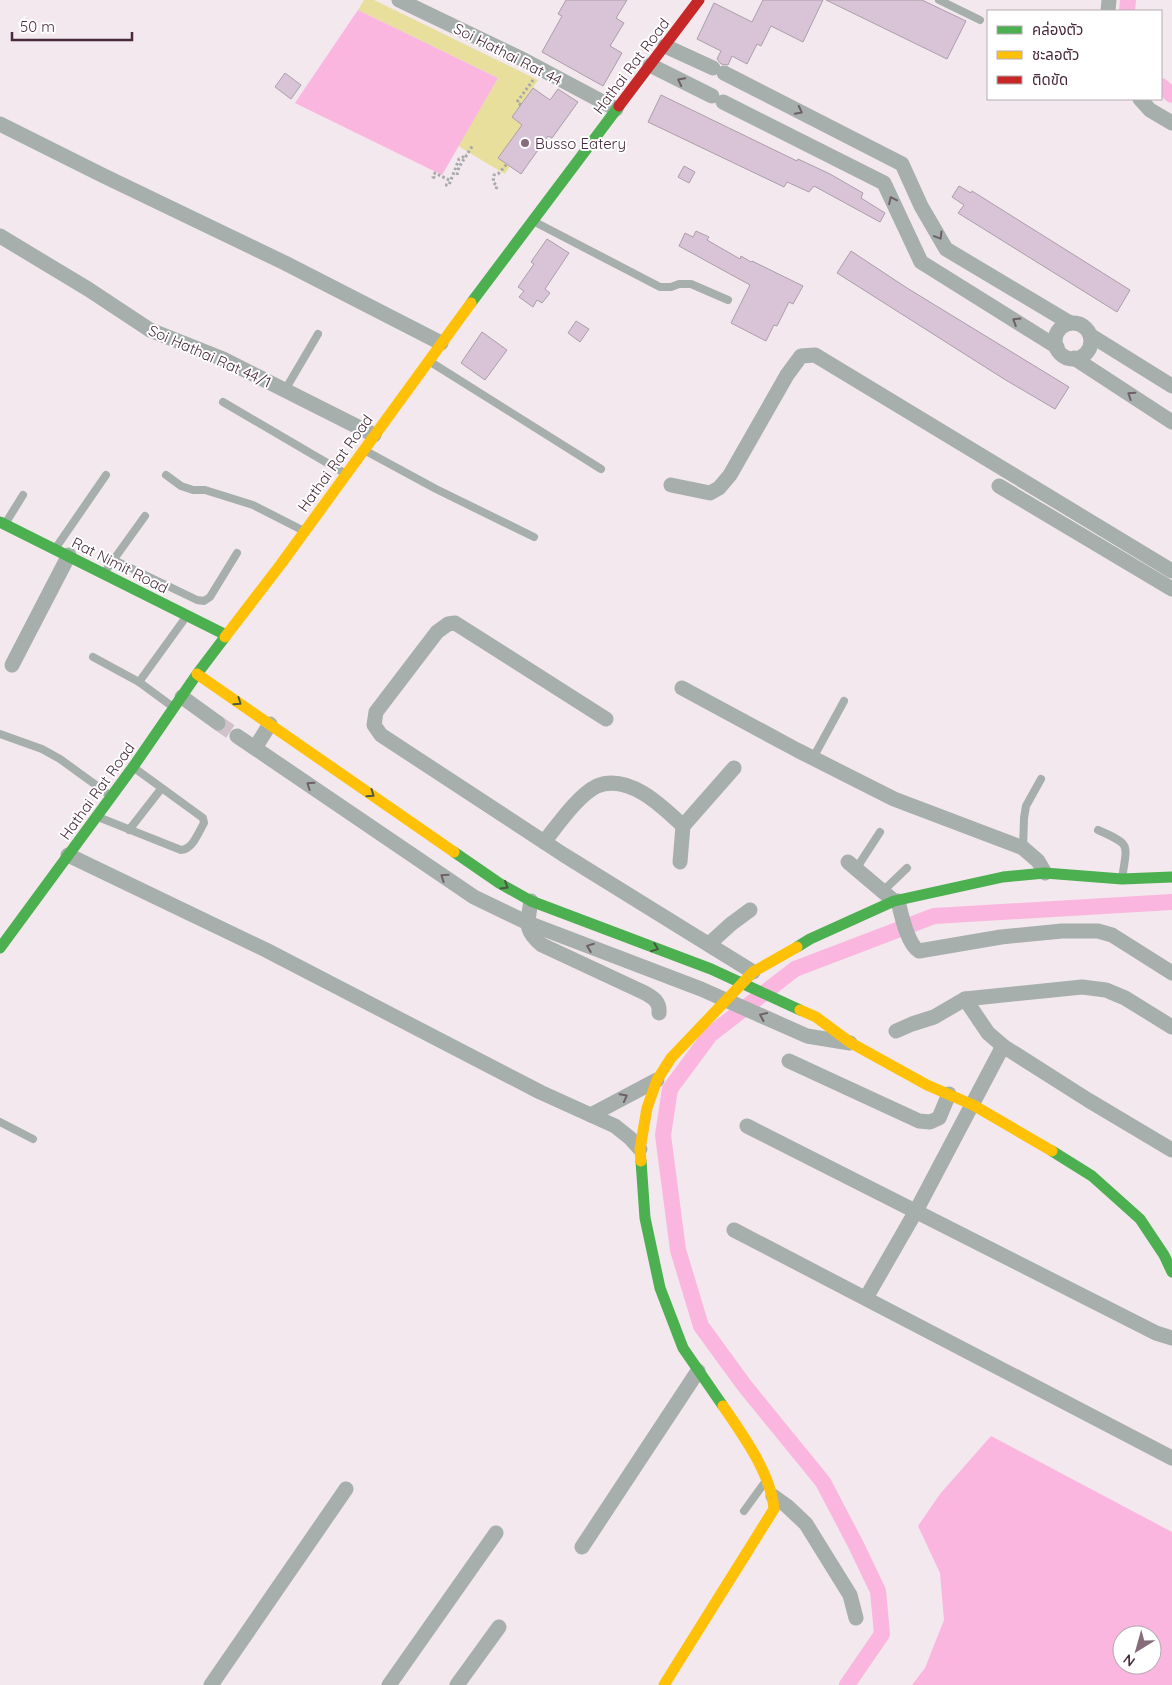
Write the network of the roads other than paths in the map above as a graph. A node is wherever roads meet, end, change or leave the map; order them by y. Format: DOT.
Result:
graph roads {
  1 [pos="399,0"];
  2 [pos="699,0"];
  3 [pos="939,0"];
  4 [pos="980,20"];
  5 [pos="665,46"];
  6 [pos="650,65"];
  7 [pos="766,94"];
  8 [pos="1141,100"];
  9 [pos="616,109"];
  10 [pos="753,117"];
  11 [pos="1172,123"];
  12 [pos="0,124"];
  13 [pos="922,206"];
  14 [pos="901,218"];
  15 [pos="533,221"];
  16 [pos="0,236"];
  17 [pos="728,300"];
  18 [pos="1070,323"];
  19 [pos="318,334"];
  20 [pos="1090,335"];
  21 [pos="441,343"];
  22 [pos="1057,347"];
  23 [pos="1074,358"];
  24 [pos="429,361"];
  25 [pos="1172,386"];
  26 [pos="285,390"];
  27 [pos="223,402"];
  28 [pos="1172,422"];
  29 [pos="374,435"];
  30 [pos="364,450"];
  31 [pos="602,469"];
  32 [pos="346,474"];
  33 [pos="106,475"];
  34 [pos="166,475"];
  35 [pos="671,485"];
  36 [pos="999,486"];
  37 [pos="23,495"];
  38 [pos="145,516"];
  39 [pos="2,523"];
  40 [pos="304,531"];
  41 [pos="534,537"];
  42 [pos="62,552"];
  43 [pos="238,553"];
  44 [pos="114,560"];
  45 [pos="1172,571"];
  46 [pos="104,573"];
  47 [pos="1172,589"];
  48 [pos="188,615"];
  49 [pos="226,635"];
  50 [pos="93,657"];
  51 [pos="12,665"];
  52 [pos="197,674"];
  53 [pos="139,682"];
  54 [pos="682,688"];
  55 [pos="844,701"];
  56 [pos="178,703"];
  57 [pos="606,719"];
  58 [pos="218,723"];
  59 [pos="270,724"];
  60 [pos="0,734"];
  61 [pos="237,736"];
  62 [pos="255,748"];
  63 [pos="813,758"];
  64 [pos="133,768"];
  65 [pos="734,768"];
  66 [pos="1041,779"];
  67 [pos="161,789"];
  68 [pos="112,796"];
  69 [pos="96,816"];
  70 [pos="683,826"];
  71 [pos="129,830"];
  72 [pos="1098,830"];
  73 [pos="880,832"];
  74 [pos="544,842"];
  75 [pos="1023,848"];
  76 [pos="68,855"];
  77 [pos="680,862"];
  78 [pos="852,866"];
  79 [pos="907,868"];
  80 [pos="1045,873"];
  81 [pos="1172,877"];
  82 [pos="1122,879"];
  83 [pos="883,891"];
  84 [pos="531,901"];
  85 [pos="896,901"];
  86 [pos="750,910"];
  87 [pos="528,923"];
  88 [pos="709,944"];
  89 [pos="0,948"];
  90 [pos="753,972"];
  91 [pos="1172,973"];
  92 [pos="965,999"];
  93 [pos="659,1013"];
  94 [pos="1172,1027"];
  95 [pos="896,1031"];
  96 [pos="851,1043"];
  97 [pos="1003,1046"];
  98 [pos="789,1061"];
  99 [pos="657,1080"];
  100 [pos="949,1094"];
  101 [pos="973,1105"];
  102 [pos="591,1115"];
  103 [pos="0,1122"];
  104 [pos="747,1126"];
  105 [pos="33,1139"];
  106 [pos="640,1149"];
  107 [pos="1172,1150"];
  108 [pos="916,1212"];
  109 [pos="734,1230"];
  110 [pos="1172,1272"];
  111 [pos="866,1298"];
  112 [pos="1172,1338"];
  113 [pos="698,1370"];
  114 [pos="1172,1458"];
  115 [pos="766,1481"];
  116 [pos="346,1490"];
  117 [pos="774,1496"];
  118 [pos="744,1511"];
  119 [pos="496,1533"];
  120 [pos="582,1547"];
  121 [pos="856,1618"];
  122 [pos="499,1627"];
  123 [pos="212,1685"];
  124 [pos="389,1685"];
  125 [pos="457,1685"];
  126 [pos="664,1685"];
  1 -- 9 [label="street, Soi Hathai Rat 44"];
  2 -- 5 [label="street, Hathai Rat Road"];
  3 -- 4 [label="lane"];
  5 -- 6 [label="street, Hathai Rat Road"];
  5 -- 7 [label="street"];
  6 -- 9 [label="street, Hathai Rat Road"];
  10 -- 6 [label="street, one-way"];
  7 -- 10 [label="street"];
  7 -- 13 [label="street, one-way"];
  8 -- 11 [label="street"];
  9 -- 15 [label="street, Hathai Rat Road"];
  14 -- 10 [label="street, one-way"];
  12 -- 21 [label="street"];
  13 -- 14 [label="street"];
  13 -- 18 [label="street, one-way"];
  22 -- 14 [label="street, one-way"];
  15 -- 17 [label="lane"];
  15 -- 21 [label="street, Hathai Rat Road"];
  16 -- 26 [label="street, Soi Hathai Rat 44/1"];
  18 -- 20 [label="street"];
  18 -- 22 [label="street"];
  19 -- 26 [label="lane"];
  20 -- 23 [label="street"];
  20 -- 25 [label="street"];
  21 -- 24 [label="street, Hathai Rat Road"];
  22 -- 23 [label="street"];
  28 -- 23 [label="street, one-way"];
  24 -- 29 [label="street, Hathai Rat Road"];
  24 -- 31 [label="lane"];
  26 -- 29 [label="street, Soi Hathai Rat 44/1"];
  27 -- 32 [label="lane"];
  29 -- 30 [label="street, Hathai Rat Road"];
  30 -- 32 [label="street, Hathai Rat Road"];
  30 -- 41 [label="lane"];
  32 -- 40 [label="street, Hathai Rat Road"];
  33 -- 42 [label="lane"];
  34 -- 40 [label="lane"];
  35 -- 45 [label="street"];
  36 -- 47 [label="street"];
  37 -- 39 [label="lane"];
  38 -- 44 [label="lane"];
  39 -- 42 [label="street, Rat Nimit Road"];
  40 -- 49 [label="street, Hathai Rat Road"];
  42 -- 46 [label="street, Rat Nimit Road"];
  42 -- 51 [label="street"];
  43 -- 44 [label="lane"];
  44 -- 46 [label="lane"];
  46 -- 48 [label="street, Rat Nimit Road"];
  48 -- 49 [label="street, Rat Nimit Road"];
  48 -- 53 [label="lane"];
  49 -- 52 [label="street, Hathai Rat Road"];
  50 -- 53 [label="lane"];
  52 -- 56 [label="street, Hathai Rat Road"];
  52 -- 59 [label="street, one-way"];
  53 -- 56 [label="lane"];
  54 -- 63 [label="street"];
  55 -- 63 [label="lane"];
  56 -- 58 [label="street"];
  56 -- 64 [label="street, Hathai Rat Road"];
  57 -- 74 [label="street"];
  59 -- 62 [label="street"];
  59 -- 84 [label="street, one-way"];
  60 -- 68 [label="lane"];
  61 -- 62 [label="street"];
  87 -- 62 [label="street, one-way"];
  63 -- 75 [label="street"];
  64 -- 67 [label="lane"];
  64 -- 68 [label="street, Hathai Rat Road"];
  65 -- 70 [label="street"];
  66 -- 75 [label="lane"];
  67 -- 71 [label="lane"];
  67 -- 71 [label="lane"];
  68 -- 69 [label="street, Hathai Rat Road"];
  69 -- 71 [label="lane"];
  69 -- 76 [label="street, Hathai Rat Road"];
  70 -- 74 [label="street"];
  70 -- 77 [label="street"];
  72 -- 82 [label="lane"];
  73 -- 78 [label="lane"];
  74 -- 88 [label="street"];
  75 -- 80 [label="street"];
  76 -- 89 [label="street, Hathai Rat Road"];
  76 -- 102 [label="street"];
  78 -- 83 [label="street"];
  79 -- 83 [label="lane"];
  80 -- 82 [label="street"];
  80 -- 85 [label="street"];
  81 -- 82 [label="street"];
  83 -- 85 [label="street"];
  84 -- 87 [label="street"];
  84 -- 96 [label="street, one-way"];
  85 -- 90 [label="street"];
  85 -- 91 [label="street"];
  86 -- 88 [label="street"];
  87 -- 93 [label="street"];
  96 -- 87 [label="street, one-way"];
  88 -- 90 [label="street"];
  90 -- 99 [label="street"];
  92 -- 94 [label="street"];
  92 -- 95 [label="street"];
  92 -- 97 [label="street"];
  96 -- 100 [label="street"];
  97 -- 101 [label="street"];
  97 -- 107 [label="street"];
  98 -- 100 [label="street"];
  102 -- 99 [label="street, one-way"];
  99 -- 106 [label="street"];
  100 -- 101 [label="street"];
  101 -- 108 [label="street"];
  101 -- 110 [label="street"];
  102 -- 106 [label="street"];
  103 -- 105 [label="lane"];
  104 -- 108 [label="street"];
  106 -- 113 [label="street"];
  108 -- 111 [label="street"];
  108 -- 112 [label="street"];
  109 -- 111 [label="street"];
  111 -- 114 [label="street"];
  113 -- 115 [label="street"];
  113 -- 120 [label="street"];
  115 -- 117 [label="street"];
  115 -- 118 [label="lane"];
  116 -- 123 [label="street"];
  117 -- 121 [label="street"];
  117 -- 126 [label="street"];
  119 -- 124 [label="street"];
  122 -- 125 [label="street"];
}
